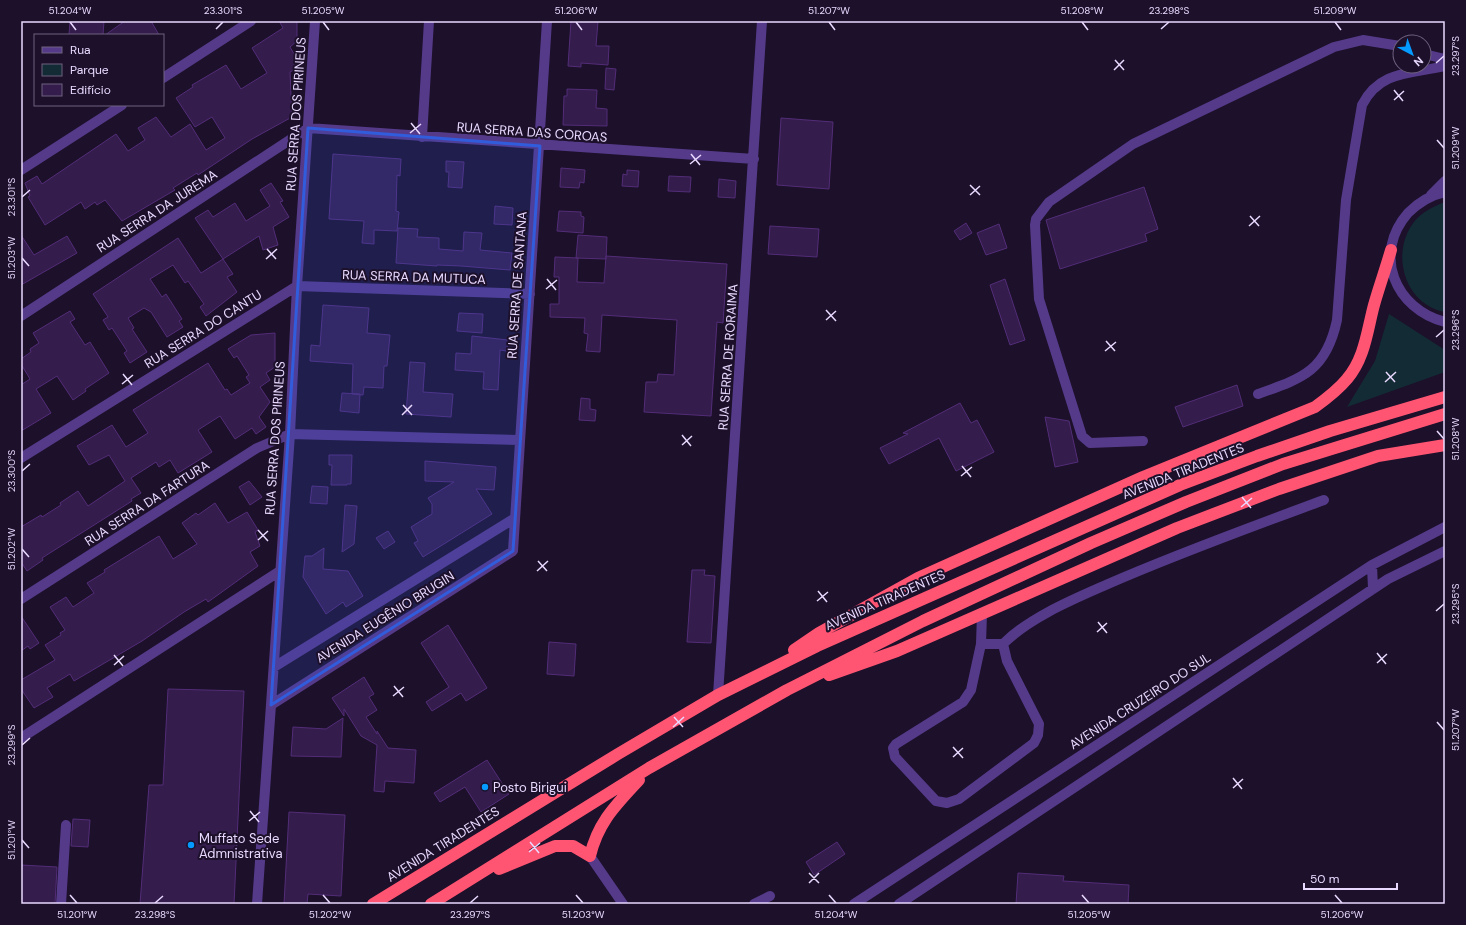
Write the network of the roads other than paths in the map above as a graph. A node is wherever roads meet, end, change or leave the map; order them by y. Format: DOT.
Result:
graph roads {
  1 [pos="251,21"];
  2 [pos="315,21"];
  3 [pos="429,21"];
  4 [pos="547,21"];
  5 [pos="762,21"];
  6 [pos="1392,45"];
  7 [pos="1432,56"];
  8 [pos="1445,59"];
  9 [pos="1445,66"];
  10 [pos="164,77"];
  11 [pos="120,106"];
  12 [pos="308,128"];
  13 [pos="422,137"];
  14 [pos="540,146"];
  15 [pos="754,159"];
  16 [pos="21,170"];
  17 [pos="1445,181"];
  18 [pos="1445,192"];
  19 [pos="1430,197"];
  20 [pos="1391,250"];
  21 [pos="297,286"];
  22 [pos="530,294"];
  23 [pos="21,316"];
  24 [pos="1445,322"];
  25 [pos="1258,394"];
  26 [pos="1445,397"];
  27 [pos="1445,414"];
  28 [pos="290,434"];
  29 [pos="520,440"];
  30 [pos="1143,441"];
  31 [pos="1445,445"];
  32 [pos="21,458"];
  33 [pos="1324,500"];
  34 [pos="515,518"];
  35 [pos="1445,527"];
  36 [pos="513,551"];
  37 [pos="1445,551"];
  38 [pos="1372,564"];
  39 [pos="280,571"];
  40 [pos="1373,589"];
  41 [pos="21,599"];
  42 [pos="982,614"];
  43 [pos="981,644"];
  44 [pos="1003,644"];
  45 [pos="274,666"];
  46 [pos="767,670"];
  47 [pos="786,690"];
  48 [pos="718,695"];
  49 [pos="271,705"];
  50 [pos="21,738"];
  51 [pos="649,768"];
  52 [pos="66,825"];
  53 [pos="590,856"];
  54 [pos="456,888"];
  55 [pos="770,896"];
  56 [pos="904,902"];
  57 [pos="61,904"];
  58 [pos="257,904"];
  59 [pos="373,904"];
  60 [pos="431,904"];
  61 [pos="623,904"];
  62 [pos="754,904"];
  63 [pos="854,904"];
  1 -- 10 [label="street"];
  2 -- 12 [label="street, RUA SERRA DOS PIRINEUS"];
  3 -- 13 [label="street"];
  4 -- 14 [label="street, RUA SERRA DE SANTANA"];
  5 -- 15 [label="street, RUA SERRA DE RORAIMA"];
  6 -- 30 [label="street"];
  7 -- 8 [label="street"];
  9 -- 25 [label="street"];
  11 -- 16 [label="street"];
  12 -- 13 [label="street, RUA SERRA DAS COROAS"];
  12 -- 21 [label="street, RUA SERRA DOS PIRINEUS"];
  12 -- 23 [label="street, RUA SERRA DA JUREMA"];
  13 -- 14 [label="street, RUA SERRA DAS COROAS"];
  14 -- 15 [label="street, RUA SERRA DAS COROAS"];
  14 -- 22 [label="street, RUA SERRA DE SANTANA"];
  15 -- 48 [label="street, RUA SERRA DE RORAIMA"];
  17 -- 19 [label="street"];
  18 -- 19 [label="street"];
  19 -- 20 [label="street"];
  20 -- 24 [label="street"];
  20 -- 46 [label="highway"];
  21 -- 22 [label="street, RUA SERRA DA MUTUCA"];
  21 -- 28 [label="street, RUA SERRA DOS PIRINEUS"];
  21 -- 32 [label="street, RUA SERRA DO CANTU"];
  22 -- 29 [label="street, RUA SERRA DE SANTANA"];
  26 -- 46 [label="highway, AVENIDA TIRADENTES"];
  27 -- 47 [label="highway"];
  28 -- 29 [label="street"];
  28 -- 39 [label="street, RUA SERRA DOS PIRINEUS"];
  28 -- 41 [label="street, RUA SERRA DA FARTURA"];
  29 -- 34 [label="street, RUA SERRA DE SANTANA"];
  31 -- 42 [label="highway"];
  33 -- 44 [label="street"];
  34 -- 36 [label="street, RUA SERRA DE SANTANA"];
  34 -- 45 [label="street, AVENIDA EUGÊNIO BRUGIN"];
  35 -- 38 [label="street, AVENIDA CRUZEIRO DO SUL"];
  36 -- 49 [label="street, AVENIDA EUGÊNIO BRUGIN"];
  37 -- 40 [label="street"];
  38 -- 40 [label="street"];
  38 -- 63 [label="street, AVENIDA CRUZEIRO DO SUL"];
  39 -- 45 [label="street, RUA SERRA DOS PIRINEUS"];
  39 -- 50 [label="street"];
  40 -- 56 [label="street"];
  42 -- 43 [label="street"];
  42 -- 47 [label="highway"];
  43 -- 44 [label="street"];
  43 -- 44 [label="street"];
  45 -- 49 [label="street, RUA SERRA DOS PIRINEUS"];
  46 -- 48 [label="highway, AVENIDA TIRADENTES"];
  47 -- 51 [label="highway"];
  48 -- 59 [label="highway, AVENIDA TIRADENTES"];
  49 -- 58 [label="street, RUA SERRA DOS PIRINEUS"];
  51 -- 53 [label="highway"];
  51 -- 54 [label="highway"];
  52 -- 57 [label="street"];
  53 -- 54 [label="highway"];
  53 -- 61 [label="street"];
  54 -- 60 [label="highway"];
  55 -- 62 [label="street"];
}
